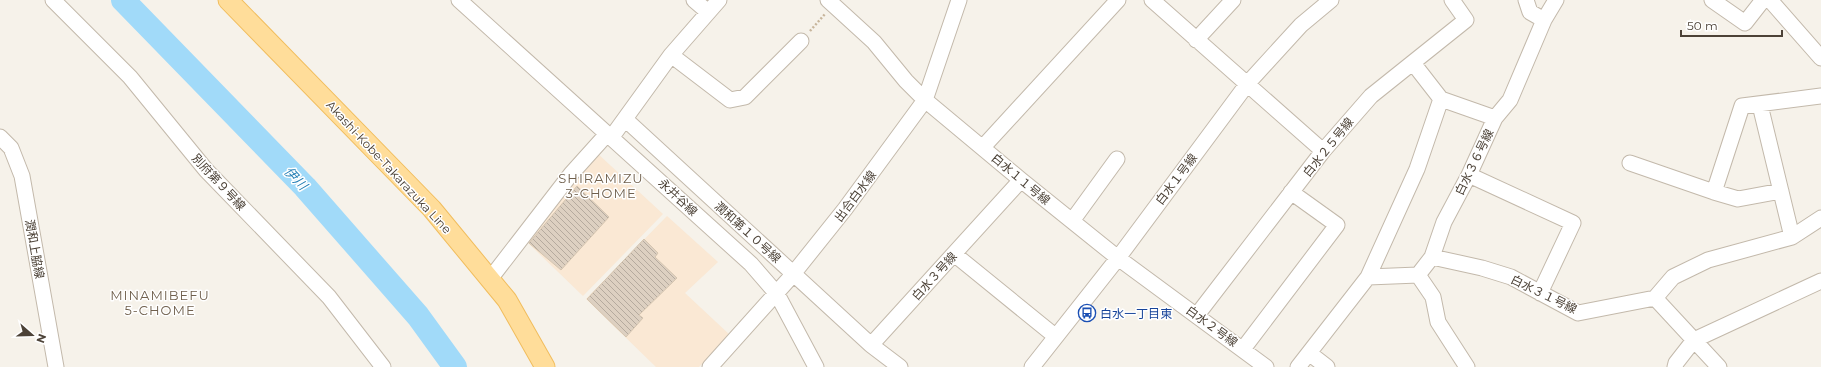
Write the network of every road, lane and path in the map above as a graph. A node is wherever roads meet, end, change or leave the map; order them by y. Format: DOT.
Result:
graph roads {
  1 [pos="53,0"];
  2 [pos="228,0"];
  3 [pos="459,0"];
  4 [pos="694,0"];
  5 [pos="719,0"];
  6 [pos="959,0"];
  7 [pos="1118,0"];
  8 [pos="1152,0"];
  9 [pos="1233,0"];
  10 [pos="1331,0"];
  11 [pos="1452,0"];
  12 [pos="1526,0"];
  13 [pos="1556,0"];
  14 [pos="1712,0"];
  15 [pos="1763,0"];
  16 [pos="1770,0"];
  17 [pos="831,3"];
  18 [pos="708,12"];
  19 [pos="1544,20"];
  20 [pos="1196,40"];
  21 [pos="801,41"];
  22 [pos="671,55"];
  23 [pos="1821,58"];
  24 [pos="1413,63"];
  25 [pos="1248,83"];
  26 [pos="1821,96"];
  27 [pos="1441,99"];
  28 [pos="925,100"];
  29 [pos="1760,105"];
  30 [pos="1496,118"];
  31 [pos="625,119"];
  32 [pos="609,136"];
  33 [pos="0,137"];
  34 [pos="983,147"];
  35 [pos="1323,150"];
  36 [pos="1117,159"];
  37 [pos="1630,163"];
  38 [pos="1469,174"];
  39 [pos="1021,180"];
  40 [pos="1781,191"];
  41 [pos="1292,192"];
  42 [pos="1714,192"];
  43 [pos="724,210"];
  44 [pos="1072,222"];
  45 [pos="1819,222"];
  46 [pos="710,227"];
  47 [pos="1792,237"];
  48 [pos="954,254"];
  49 [pos="1432,257"];
  50 [pos="1118,258"];
  51 [pos="794,273"];
  52 [pos="1418,275"];
  53 [pos="1368,277"];
  54 [pos="490,279"];
  55 [pos="1821,282"];
  56 [pos="777,294"];
  57 [pos="1540,294"];
  58 [pos="1655,298"];
  59 [pos="1197,316"];
  60 [pos="1055,336"];
  61 [pos="1694,340"];
  62 [pos="871,345"];
  63 [pos="1243,349"];
  64 [pos="1309,353"];
  65 [pos="56,367"];
  66 [pos="383,367"];
  67 [pos="545,367"];
  68 [pos="710,367"];
  69 [pos="816,367"];
  70 [pos="900,367"];
  71 [pos="1032,367"];
  72 [pos="1266,367"];
  73 [pos="1298,367"];
  74 [pos="1327,367"];
  75 [pos="1467,367"];
  76 [pos="1675,367"];
  77 [pos="1719,367"];
  1 -- 66 [label="street, 別府第９号線"];
  2 -- 54 [label="main road, Akashi-Kobe-Takarazuka Line"];
  3 -- 32 [label="street, 永井谷線"];
  4 -- 18 [label="street"];
  5 -- 18 [label="street"];
  6 -- 28 [label="street, 出合白水線"];
  7 -- 34 [label="street"];
  8 -- 20 [label="street"];
  9 -- 20 [label="street"];
  10 -- 25 [label="street, 白水１号線"];
  11 -- 24 [label="street, 白水２５号線"];
  12 -- 19 [label="street"];
  13 -- 19 [label="street"];
  14 -- 15 [label="street"];
  16 -- 23 [label="street"];
  17 -- 21 [label="path"];
  17 -- 28 [label="street, 白水１１号線"];
  18 -- 22 [label="street"];
  19 -- 30 [label="street"];
  20 -- 25 [label="street"];
  21 -- 22 [label="street"];
  22 -- 31 [label="street"];
  24 -- 27 [label="street"];
  24 -- 35 [label="street, 白水２５号線"];
  25 -- 35 [label="street"];
  25 -- 50 [label="street, 白水１号線"];
  26 -- 29 [label="street"];
  27 -- 30 [label="street, 白水３６号線"];
  27 -- 53 [label="street"];
  28 -- 34 [label="street, 白水１１号線"];
  28 -- 51 [label="street, 出合白水線"];
  29 -- 40 [label="street"];
  29 -- 42 [label="street"];
  30 -- 38 [label="street, 白水３６号線"];
  31 -- 32 [label="street"];
  31 -- 43 [label="street, 潤和第１０号線"];
  32 -- 46 [label="street, 永井谷線"];
  32 -- 54 [label="street"];
  33 -- 65 [label="street, 潤和上脇線"];
  34 -- 39 [label="street, 白水１１号線"];
  35 -- 41 [label="street, 白水２５号線"];
  36 -- 44 [label="street"];
  37 -- 42 [label="street"];
  38 -- 49 [label="street, 白水３６号線"];
  38 -- 57 [label="street"];
  39 -- 44 [label="street, 白水１１号線"];
  39 -- 48 [label="street, 白水３号線"];
  40 -- 42 [label="street"];
  40 -- 47 [label="street"];
  41 -- 59 [label="street, 白水２５号線"];
  41 -- 63 [label="street"];
  43 -- 46 [label="street"];
  43 -- 51 [label="street, 潤和第１０号線"];
  44 -- 50 [label="street, 白水１１号線"];
  45 -- 47 [label="street"];
  46 -- 56 [label="street, 永井谷線"];
  47 -- 58 [label="street"];
  48 -- 60 [label="street"];
  48 -- 62 [label="street, 白水３号線"];
  49 -- 52 [label="street"];
  49 -- 57 [label="street, 白水３１号線"];
  50 -- 59 [label="street, 白水２号線"];
  50 -- 60 [label="street, 白水１号線"];
  51 -- 56 [label="street, 出合白水線"];
  51 -- 62 [label="street, 潤和第１０号線"];
  52 -- 53 [label="street"];
  52 -- 75 [label="street"];
  53 -- 64 [label="street"];
  54 -- 67 [label="main road, Akashi-Kobe-Takarazuka Line"];
  55 -- 61 [label="street"];
  56 -- 68 [label="street, 出合白水線"];
  56 -- 69 [label="street, 永井谷線"];
  57 -- 58 [label="street, 白水３１号線"];
  58 -- 61 [label="street"];
  59 -- 63 [label="street, 白水２号線"];
  60 -- 71 [label="street, 白水１号線"];
  61 -- 76 [label="street"];
  61 -- 77 [label="street"];
  62 -- 70 [label="street"];
  63 -- 72 [label="street, 白水２号線"];
  64 -- 73 [label="street"];
  64 -- 74 [label="street"];
}
